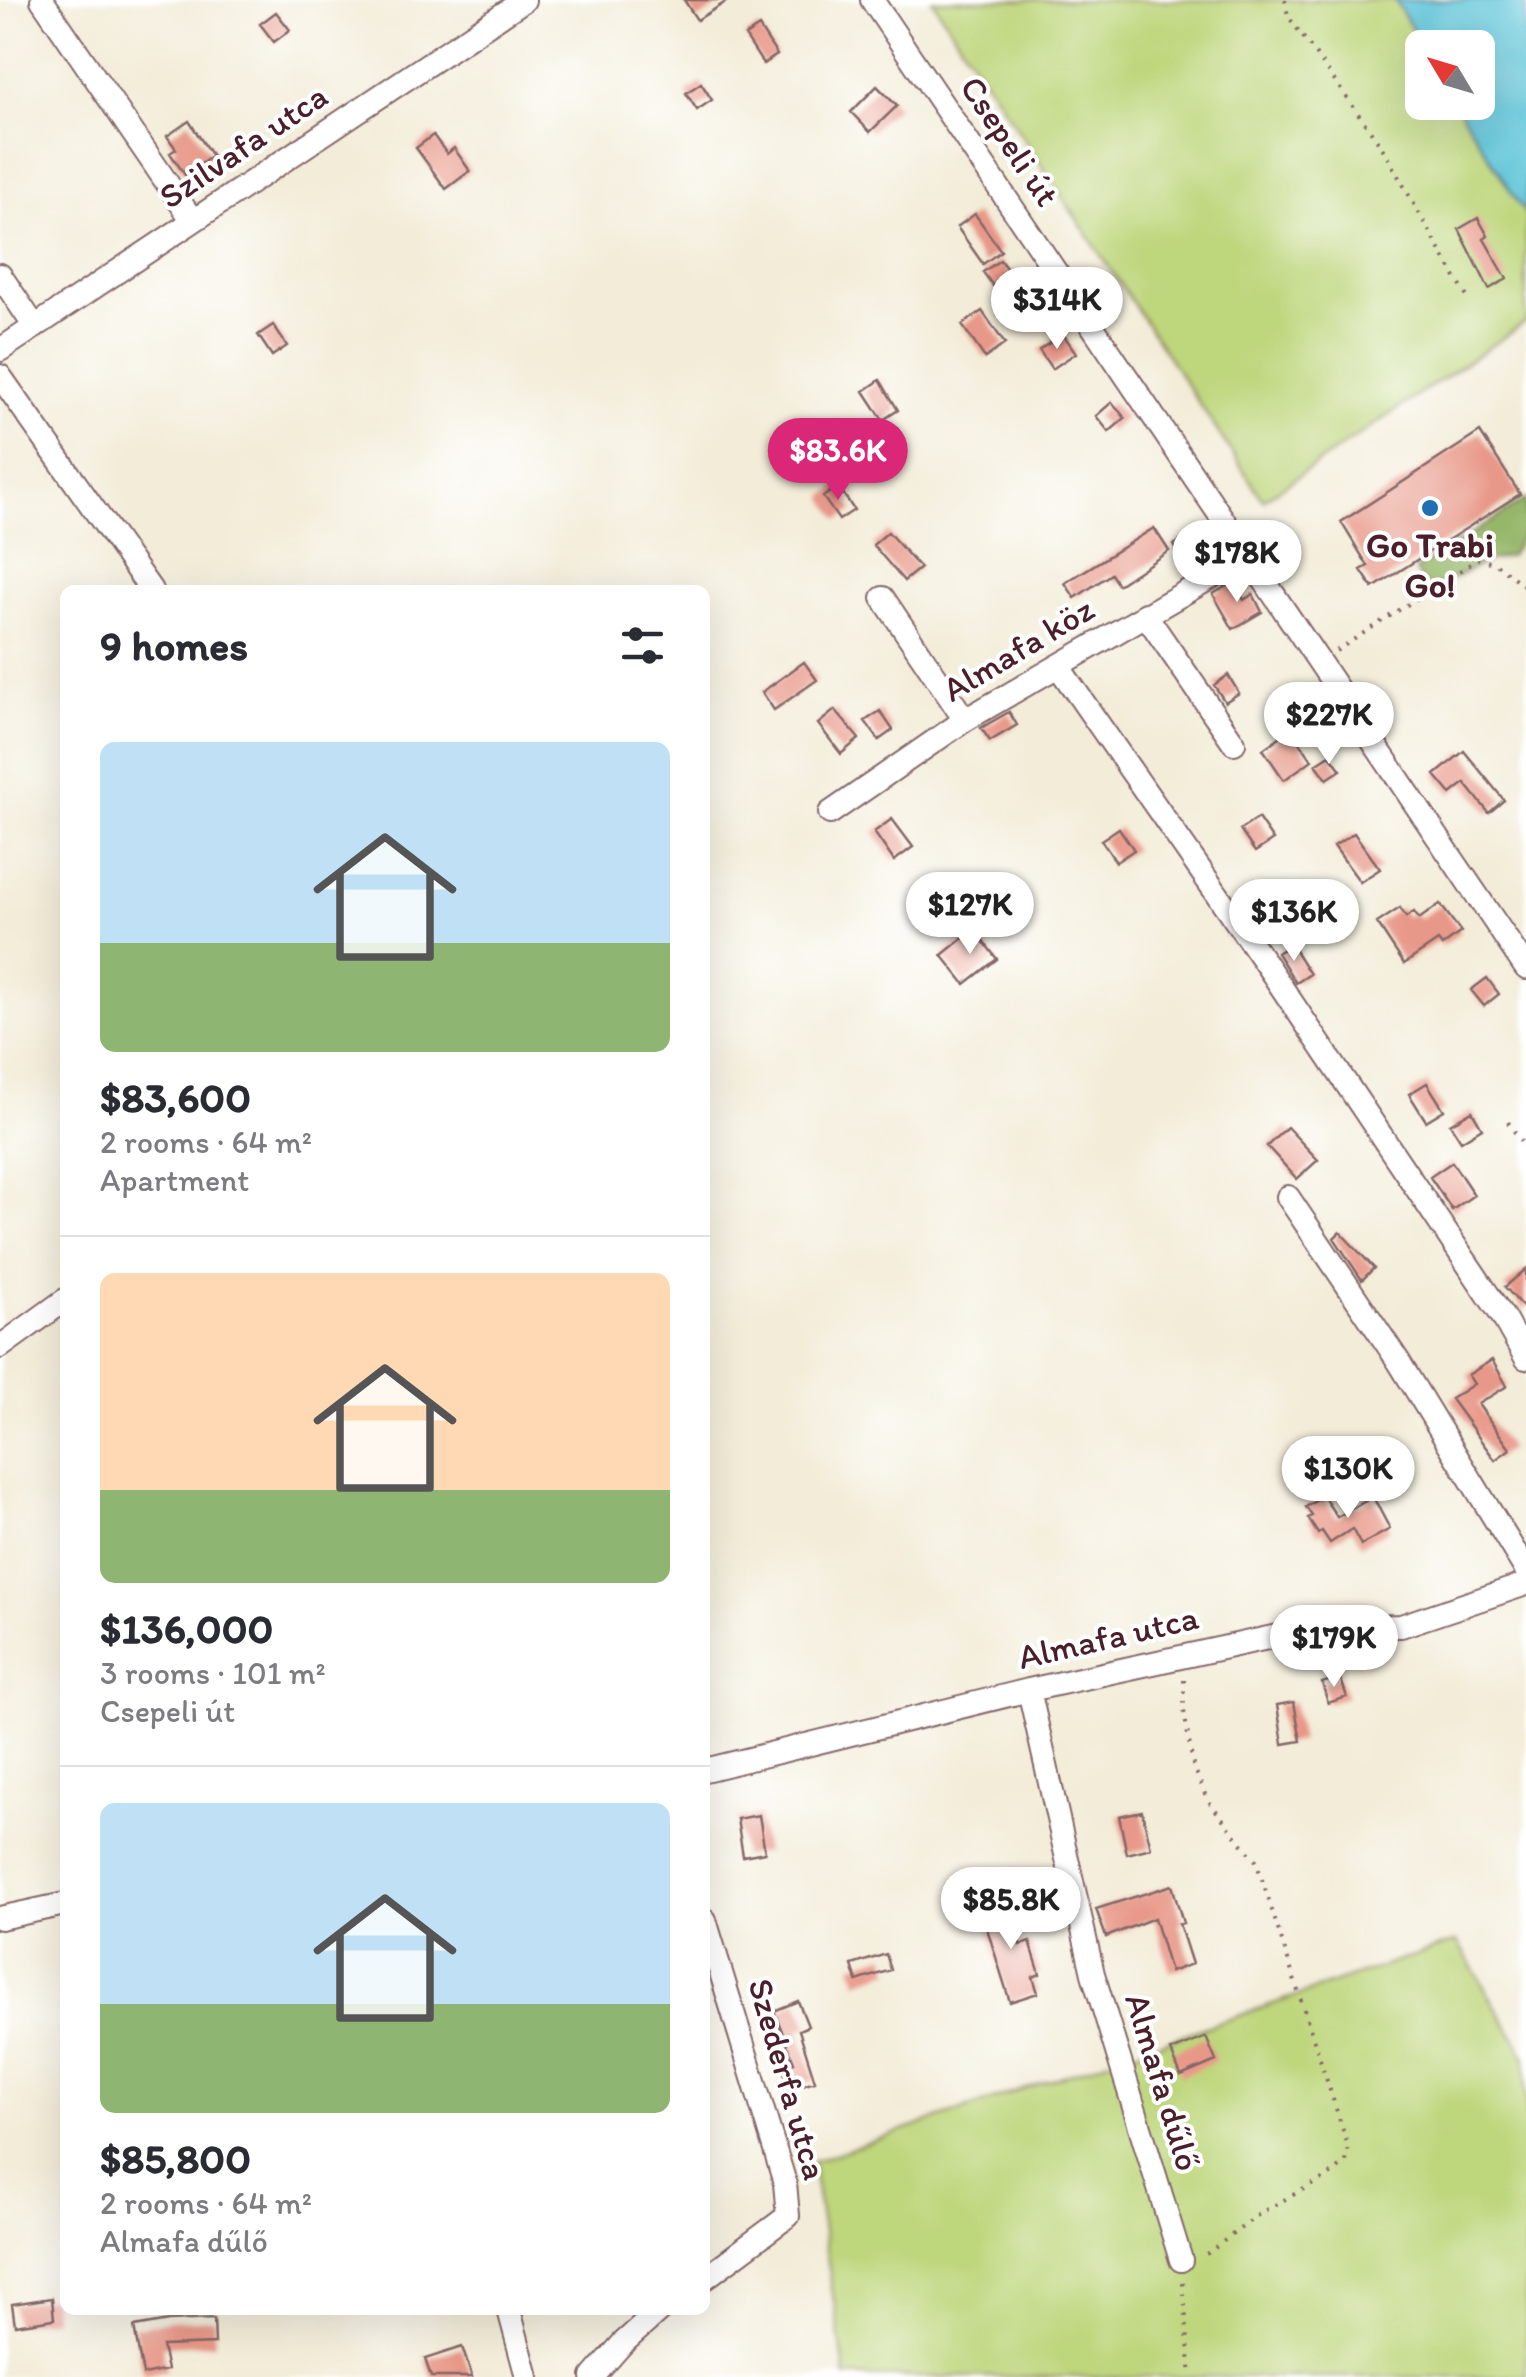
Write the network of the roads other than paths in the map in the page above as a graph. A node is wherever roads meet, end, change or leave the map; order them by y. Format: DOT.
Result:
graph roads {
  1 [pos="42,0"];
  2 [pos="524,0"];
  3 [pos="872,0"];
  4 [pos="194,221"];
  5 [pos="0,275"];
  6 [pos="35,327"];
  7 [pos="0,350"];
  8 [pos="0,376"];
  9 [pos="1248,556"];
  10 [pos="147,585"];
  11 [pos="884,598"];
  12 [pos="1145,614"];
  13 [pos="1058,666"];
  14 [pos="965,720"];
  15 [pos="1234,743"];
  16 [pos="830,813"];
  17 [pos="1526,968"];
  18 [pos="1288,1197"];
  19 [pos="60,1304"];
  20 [pos="0,1347"];
  21 [pos="1526,1358"];
  22 [pos="1526,1570"];
  23 [pos="1526,1584"];
  24 [pos="1029,1690"];
  25 [pos="710,1769"];
  26 [pos="60,1905"];
  27 [pos="0,1918"];
  28 [pos="710,1936"];
  29 [pos="1180,2260"];
  30 [pos="710,2274"];
  31 [pos="510,2315"];
  32 [pos="654,2315"];
  33 [pos="527,2377"];
  34 [pos="593,2377"];
  1 -- 4 [label="street"];
  2 -- 4 [label="street, Szilvafa utca"];
  3 -- 9 [label="street, Csepeli út"];
  4 -- 6 [label="street, Szilvafa utca"];
  5 -- 6 [label="street"];
  6 -- 7 [label="street, Szilvafa utca"];
  8 -- 10 [label="street"];
  9 -- 12 [label="street, Almafa köz"];
  9 -- 17 [label="street, Csepeli út"];
  11 -- 14 [label="street"];
  12 -- 13 [label="street, Almafa köz"];
  12 -- 15 [label="street"];
  13 -- 14 [label="street, Almafa köz"];
  13 -- 21 [label="street"];
  14 -- 16 [label="street, Almafa köz"];
  18 -- 22 [label="street"];
  19 -- 20 [label="street"];
  23 -- 24 [label="street, Almafa utca"];
  24 -- 25 [label="street, Almafa utca"];
  24 -- 29 [label="street, Almafa dűlő"];
  26 -- 27 [label="street"];
  28 -- 30 [label="street, Szederfa utca"];
  31 -- 33 [label="street"];
  32 -- 34 [label="street"];
}
